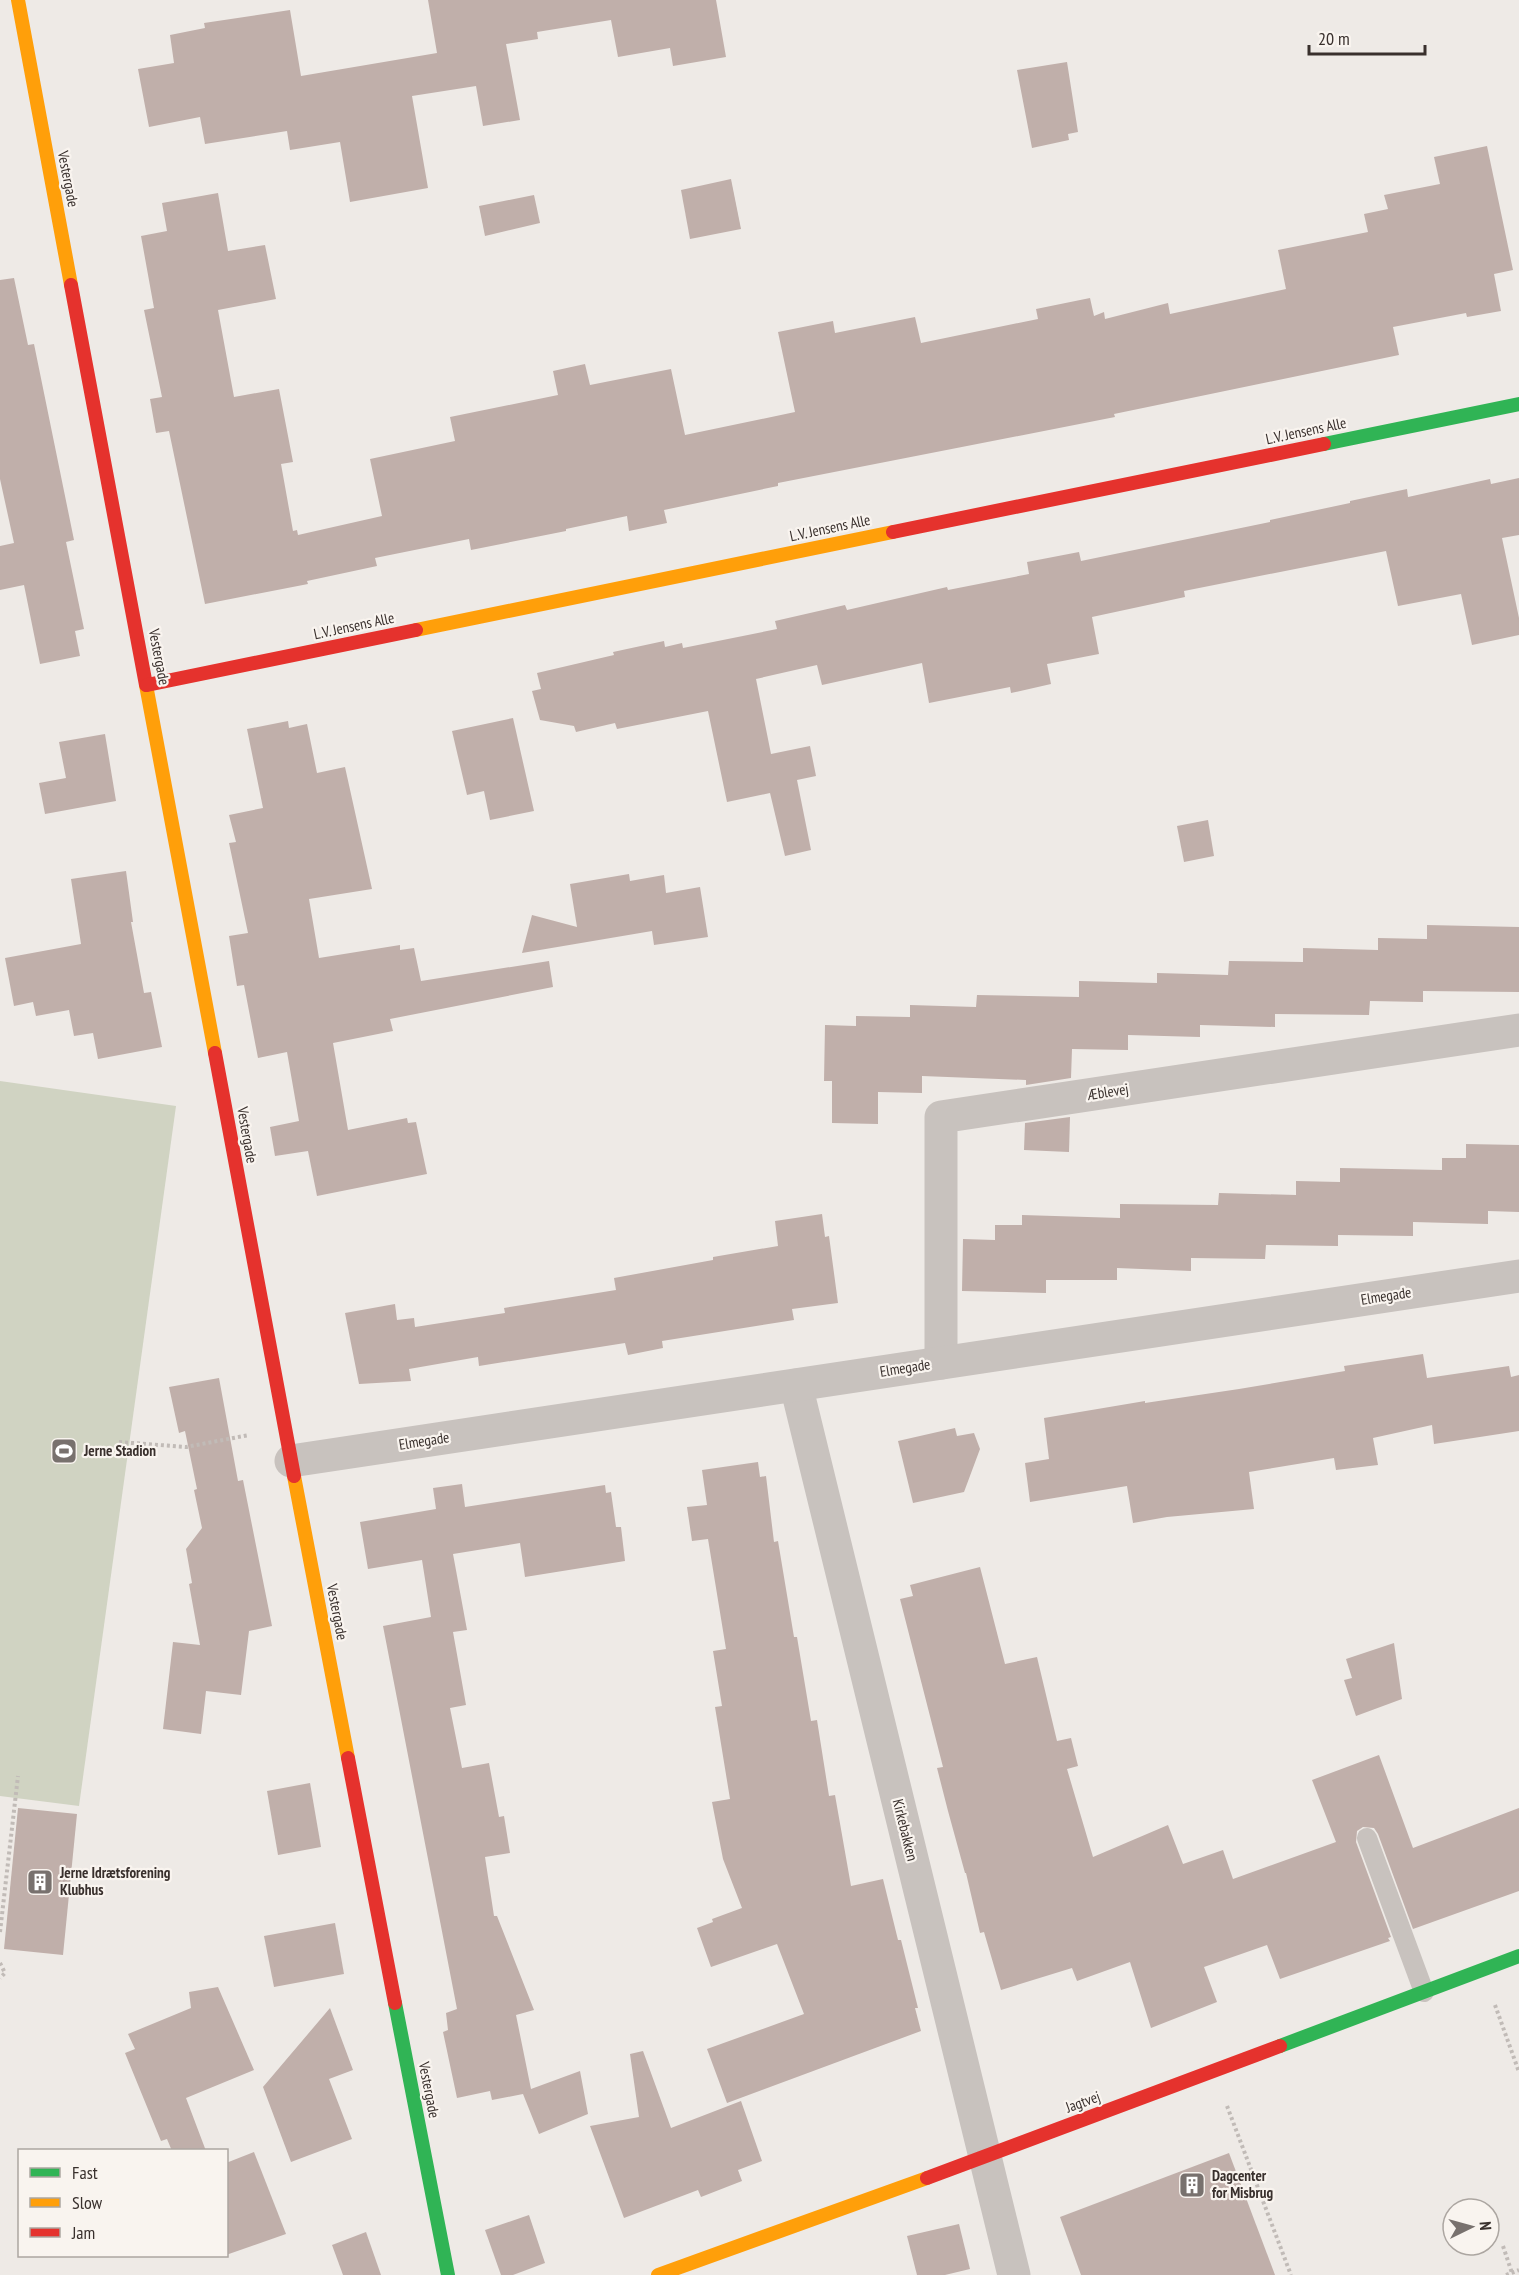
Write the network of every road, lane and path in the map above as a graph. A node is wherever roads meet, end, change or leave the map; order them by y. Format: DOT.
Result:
graph roads {
  1 [pos="18,0"];
  2 [pos="1519,404"];
  3 [pos="147,685"];
  4 [pos="1519,1030"];
  5 [pos="1519,1276"];
  6 [pos="940,1363"];
  7 [pos="796,1385"];
  8 [pos="285,1428"];
  9 [pos="119,1442"];
  10 [pos="291,1461"];
  11 [pos="18,1776"];
  12 [pos="1367,1838"];
  13 [pos="0,1932"];
  14 [pos="1519,1956"];
  15 [pos="0,1963"];
  16 [pos="1482,1970"];
  17 [pos="0,1978"];
  18 [pos="1424,1992"];
  19 [pos="1214,2071"];
  20 [pos="1519,2072"];
  21 [pos="985,2157"];
  22 [pos="1503,2246"];
  23 [pos="1519,2270"];
  24 [pos="1512,2273"];
  25 [pos="448,2275"];
  26 [pos="658,2275"];
  27 [pos="1014,2275"];
  28 [pos="1291,2275"];
  29 [pos="1506,2275"];
  1 -- 3 [label="street, Vestergade"];
  2 -- 3 [label="street, L.V. Jensens Alle"];
  3 -- 8 [label="street, Vestergade"];
  4 -- 6 [label="street, Æblevej"];
  5 -- 6 [label="street, Elmegade"];
  6 -- 7 [label="street, Elmegade"];
  7 -- 10 [label="street, Elmegade"];
  7 -- 21 [label="street, Kirkebakken"];
  8 -- 9 [label="path"];
  8 -- 10 [label="street, Vestergade"];
  10 -- 25 [label="street, Vestergade"];
  11 -- 13 [label="path"];
  12 -- 18 [label="lane"];
  14 -- 16 [label="street, Jagtvej"];
  15 -- 17 [label="path"];
  16 -- 18 [label="street, Jagtvej"];
  16 -- 20 [label="path"];
  18 -- 19 [label="street, Jagtvej"];
  19 -- 21 [label="street, Jagtvej"];
  19 -- 28 [label="path"];
  21 -- 26 [label="street, Jagtvej"];
  21 -- 27 [label="street, Kirkebakken"];
  22 -- 24 [label="path"];
  23 -- 24 [label="path"];
  24 -- 29 [label="path"];
}
